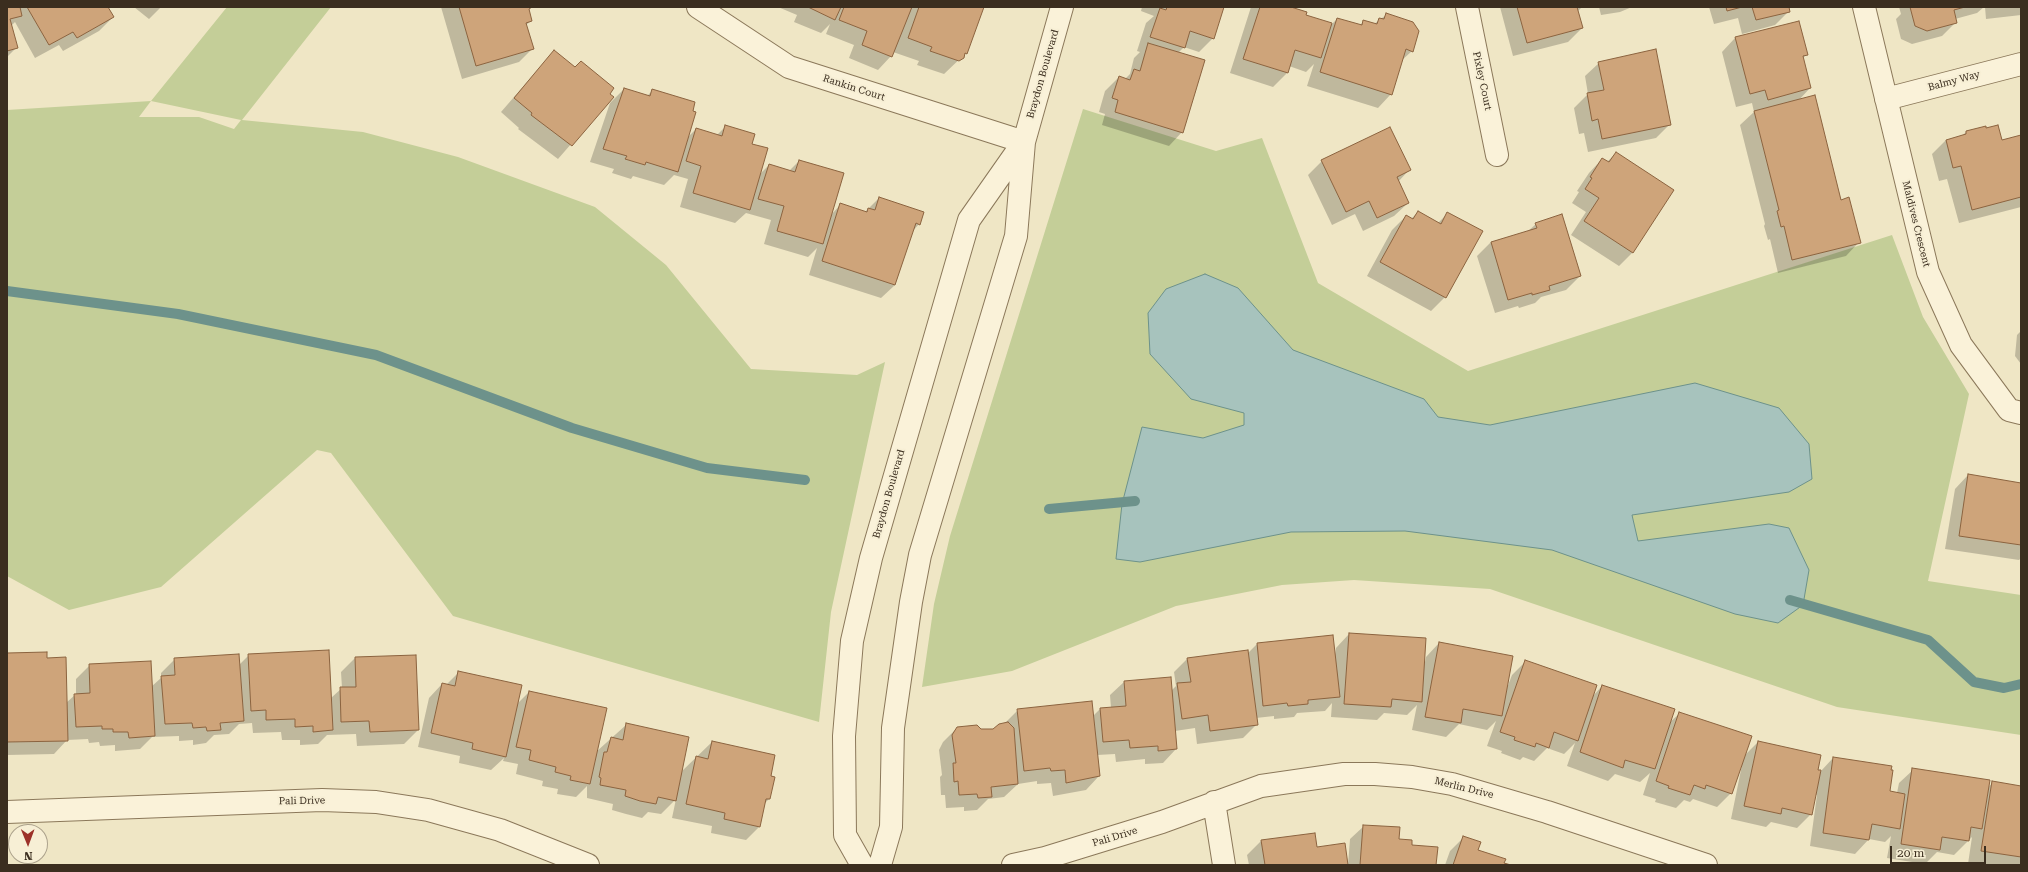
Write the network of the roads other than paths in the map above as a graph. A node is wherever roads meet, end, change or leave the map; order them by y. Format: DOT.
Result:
graph roads {
  1 [pos="698,7"];
  2 [pos="1062,7"];
  3 [pos="1466,7"];
  4 [pos="1864,7"];
  5 [pos="2021,64"];
  6 [pos="1886,99"];
  7 [pos="1024,142"];
  8 [pos="1497,155"];
  9 [pos="2021,413"];
  10 [pos="1214,802"];
  11 [pos="7,812"];
  12 [pos="543,857"];
  13 [pos="588,865"];
  14 [pos="862,865"];
  15 [pos="880,865"];
  16 [pos="1013,865"];
  17 [pos="1224,865"];
  18 [pos="1706,865"];
  1 -- 7 [label="street, Rankin Court"];
  2 -- 7 [label="street, Braydon Boulevard"];
  3 -- 8 [label="street, Pixley Court"];
  4 -- 6 [label="street, Maldives Crescent"];
  5 -- 6 [label="street, Balmy Way"];
  6 -- 9 [label="street, Maldives Crescent"];
  7 -- 14 [label="street, Braydon Boulevard"];
  7 -- 15 [label="street, Braydon Boulevard"];
  10 -- 16 [label="street, Pali Drive"];
  10 -- 17 [label="street"];
  10 -- 18 [label="street, Merlin Drive"];
  11 -- 12 [label="street, Pali Drive"];
  12 -- 13 [label="street, Pali Drive"];
}
